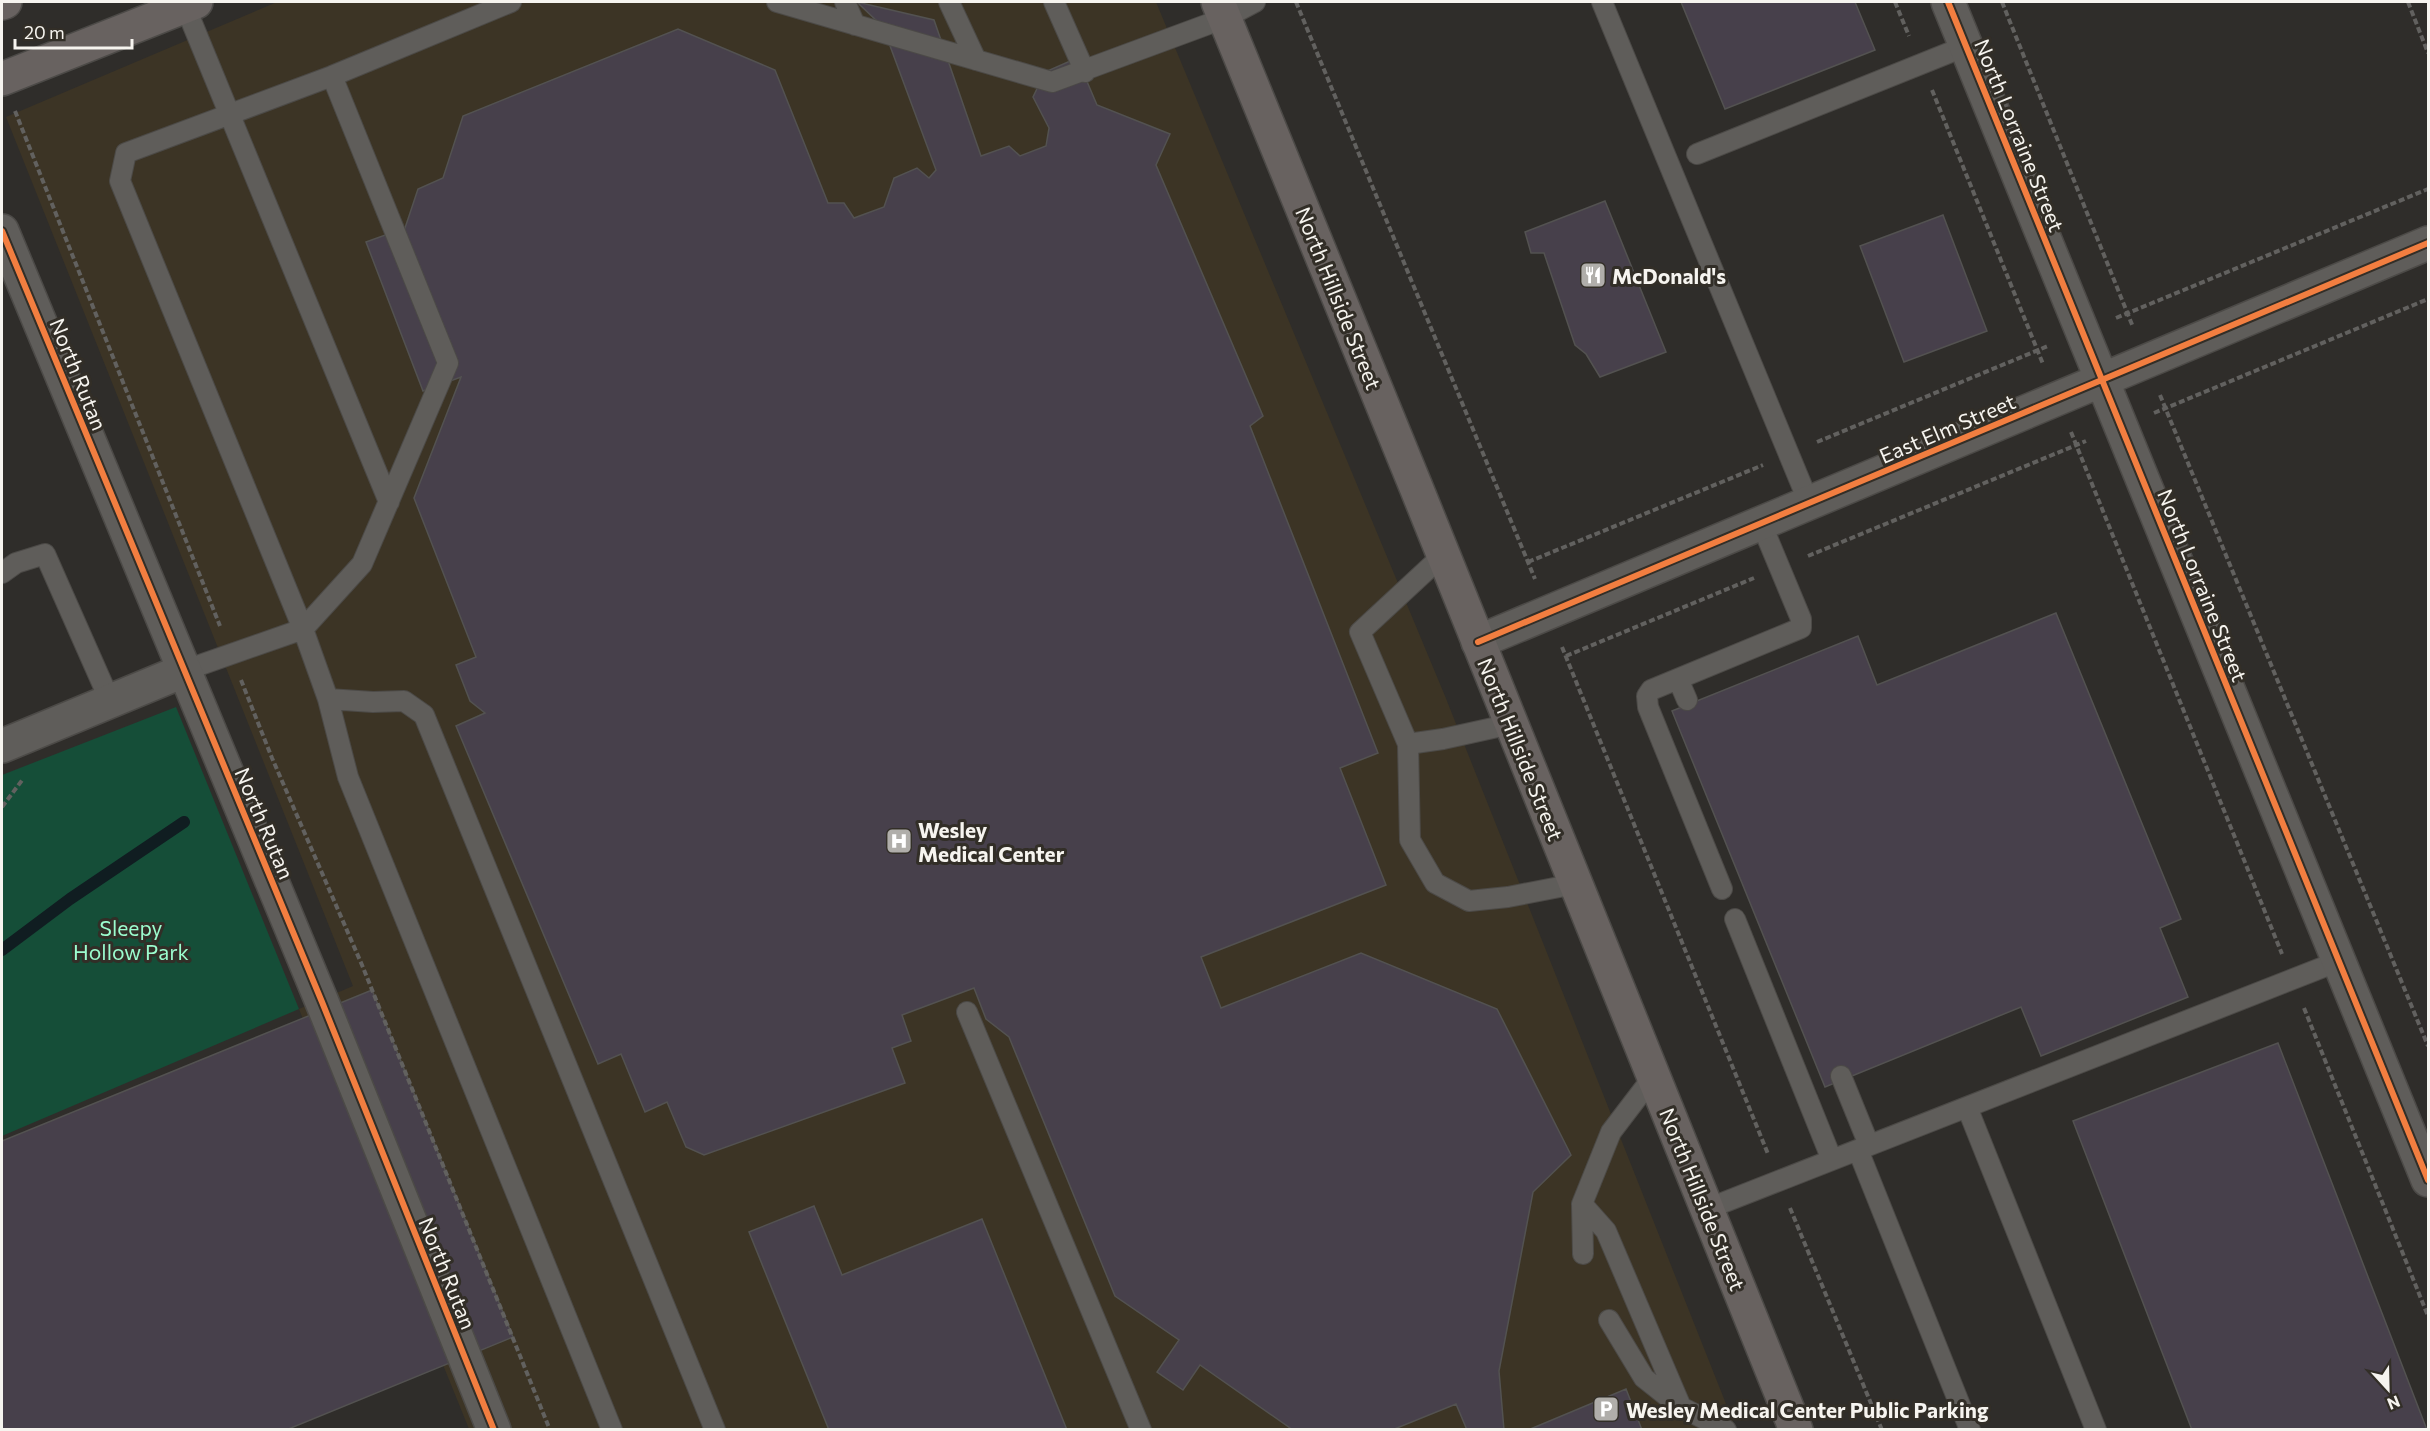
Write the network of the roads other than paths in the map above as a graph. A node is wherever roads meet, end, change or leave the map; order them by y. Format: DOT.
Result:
graph roads {
  1 [pos="511,2"];
  2 [pos="777,2"];
  3 [pos="845,2"];
  4 [pos="950,2"];
  5 [pos="1054,2"];
  6 [pos="1256,2"];
  7 [pos="1602,2"];
  8 [pos="1948,2"];
  9 [pos="190,4"];
  10 [pos="1221,10"];
  11 [pos="855,25"];
  12 [pos="1966,46"];
  13 [pos="976,60"];
  14 [pos="1085,72"];
  15 [pos="332,76"];
  16 [pos="8,93"];
  17 [pos="228,114"];
  18 [pos="1697,154"];
  19 [pos="2,231"];
  20 [pos="2428,243"];
  21 [pos="2102,380"];
  22 [pos="389,502"];
  23 [pos="1809,503"];
  24 [pos="1761,523"];
  25 [pos="1443,555"];
  26 [pos="2,573"];
  27 [pos="303,629"];
  28 [pos="1478,642"];
  29 [pos="183,671"];
  30 [pos="1678,679"];
  31 [pos="328,699"];
  32 [pos="1686,700"];
  33 [pos="110,701"];
  34 [pos="1511,724"];
  35 [pos="1408,744"];
  36 [pos="2,746"];
  37 [pos="1575,884"];
  38 [pos="1722,889"];
  39 [pos="1735,920"];
  40 [pos="2339,961"];
  41 [pos="967,1012"];
  42 [pos="1841,1076"];
  43 [pos="1653,1077"];
  44 [pos="1967,1107"];
  45 [pos="1863,1148"];
  46 [pos="1832,1160"];
  47 [pos="2428,1180"];
  48 [pos="1582,1204"];
  49 [pos="1707,1209"];
  50 [pos="1583,1254"];
  51 [pos="1609,1320"];
  52 [pos="1681,1407"];
  53 [pos="494,1430"];
  54 [pos="612,1430"];
  55 [pos="715,1430"];
  56 [pos="1141,1430"];
  57 [pos="1726,1430"];
  58 [pos="1796,1430"];
  59 [pos="1970,1430"];
  60 [pos="2096,1430"];
  1 -- 15 [label="lane"];
  2 -- 11 [label="lane"];
  3 -- 11 [label="lane"];
  4 -- 13 [label="lane"];
  5 -- 14 [label="lane"];
  6 -- 10 [label="lane"];
  7 -- 23 [label="lane"];
  8 -- 12 [label="street, North Lorraine Street"];
  9 -- 16 [label="main road"];
  9 -- 17 [label="lane"];
  10 -- 14 [label="lane"];
  10 -- 25 [label="main road, North Hillside Street"];
  11 -- 13 [label="lane"];
  12 -- 18 [label="lane"];
  12 -- 21 [label="street, North Lorraine Street"];
  13 -- 14 [label="lane"];
  15 -- 17 [label="lane"];
  15 -- 22 [label="lane"];
  17 -- 22 [label="lane"];
  17 -- 27 [label="lane"];
  19 -- 29 [label="street, North Rutan"];
  20 -- 21 [label="street, East Elm Street"];
  21 -- 23 [label="street, East Elm Street"];
  21 -- 40 [label="street, North Lorraine Street"];
  22 -- 27 [label="lane"];
  23 -- 24 [label="street, East Elm Street"];
  24 -- 28 [label="street, East Elm Street"];
  24 -- 30 [label="lane"];
  25 -- 28 [label="main road, North Hillside Street"];
  25 -- 35 [label="lane"];
  26 -- 33 [label="lane"];
  27 -- 29 [label="lane"];
  27 -- 31 [label="lane"];
  28 -- 34 [label="main road, North Hillside Street"];
  29 -- 33 [label="street"];
  29 -- 53 [label="street, North Rutan"];
  30 -- 32 [label="lane"];
  30 -- 38 [label="lane"];
  31 -- 54 [label="lane"];
  31 -- 55 [label="lane"];
  33 -- 36 [label="street"];
  34 -- 35 [label="lane"];
  34 -- 37 [label="main road, North Hillside Street"];
  35 -- 37 [label="lane"];
  37 -- 43 [label="main road, North Hillside Street"];
  39 -- 46 [label="lane"];
  40 -- 44 [label="lane"];
  40 -- 47 [label="street, North Lorraine Street"];
  41 -- 56 [label="lane"];
  42 -- 45 [label="lane"];
  43 -- 48 [label="lane"];
  43 -- 49 [label="main road, North Hillside Street"];
  44 -- 45 [label="lane"];
  44 -- 60 [label="lane"];
  45 -- 46 [label="lane"];
  45 -- 59 [label="lane"];
  46 -- 49 [label="lane"];
  48 -- 50 [label="lane"];
  48 -- 52 [label="lane"];
  49 -- 58 [label="main road, North Hillside Street"];
  51 -- 52 [label="lane"];
  52 -- 57 [label="lane"];
}
